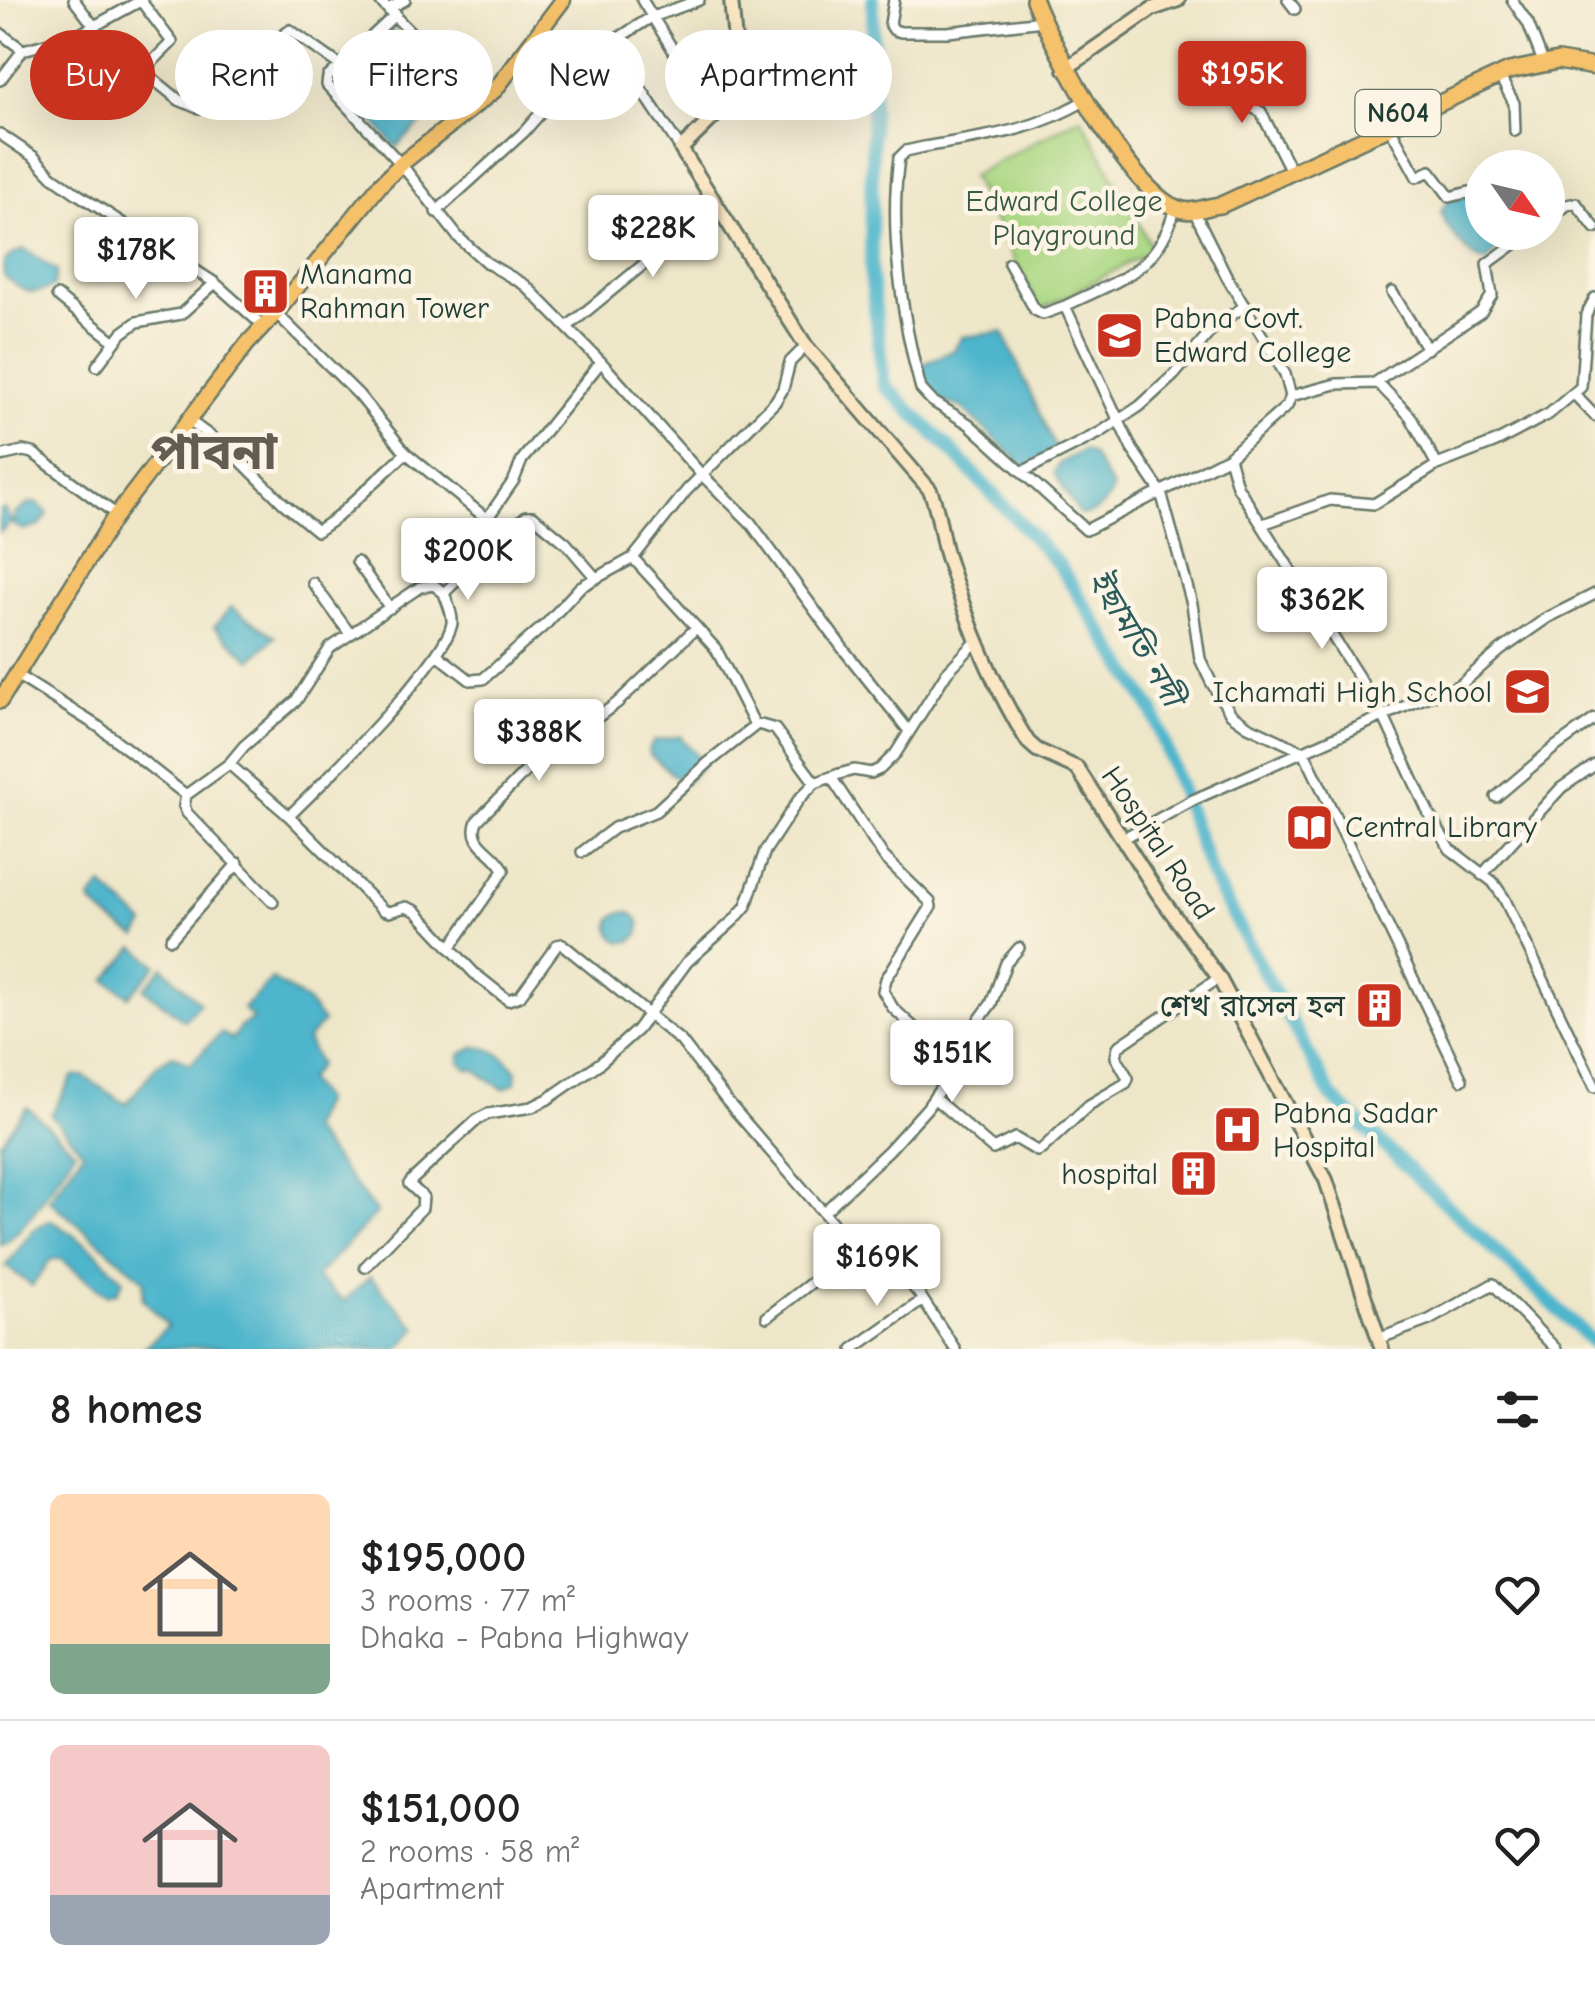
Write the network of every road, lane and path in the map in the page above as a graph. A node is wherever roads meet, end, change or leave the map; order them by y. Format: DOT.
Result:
graph roads {
  1 [pos="74,0"];
  2 [pos="142,0"];
  3 [pos="405,0"];
  4 [pos="563,0"];
  5 [pos="642,0"];
  6 [pos="699,0"];
  7 [pos="730,0"];
  8 [pos="894,0"];
  9 [pos="1034,0"];
  10 [pos="1178,0"];
  11 [pos="1288,0"];
  12 [pos="1512,0"];
  13 [pos="387,6"];
  14 [pos="1295,10"];
  15 [pos="650,18"];
  16 [pos="1042,21"];
  17 [pos="94,26"];
  18 [pos="369,30"];
  19 [pos="410,30"];
  20 [pos="540,30"];
  21 [pos="630,30"];
  22 [pos="733,30"];
  23 [pos="0,33"];
  24 [pos="665,40"];
  25 [pos="23,50"];
  26 [pos="1542,58"];
  27 [pos="1595,58"];
  28 [pos="333,60"];
  29 [pos="513,64"];
  30 [pos="1065,68"];
  31 [pos="1595,68"];
  32 [pos="1223,70"];
  33 [pos="1498,76"];
  34 [pos="0,80"];
  35 [pos="493,91"];
  36 [pos="645,95"];
  37 [pos="1086,100"];
  38 [pos="360,120"];
  39 [pos="456,120"];
  40 [pos="534,120"];
  41 [pos="711,120"];
  42 [pos="1389,126"];
  43 [pos="1515,132"];
  44 [pos="0,134"];
  45 [pos="681,149"];
  46 [pos="401,164"];
  47 [pos="1288,165"];
  48 [pos="1465,193"];
  49 [pos="716,206"];
  50 [pos="1211,206"];
  51 [pos="1565,207"];
  52 [pos="1176,208"];
  53 [pos="1194,211"];
  54 [pos="436,212"];
  55 [pos="1595,228"];
  56 [pos="1506,250"];
  57 [pos="1009,264"];
  58 [pos="215,283"];
  59 [pos="1392,292"];
  60 [pos="57,296"];
  61 [pos="1595,298"];
  62 [pos="1065,306"];
  63 [pos="1245,306"];
  64 [pos="276,313"];
  65 [pos="262,325"];
  66 [pos="568,327"];
  67 [pos="115,342"];
  68 [pos="806,346"];
  69 [pos="1426,349"];
  70 [pos="602,362"];
  71 [pos="97,366"];
  72 [pos="1376,382"];
  73 [pos="1575,395"];
  74 [pos="1291,396"];
  75 [pos="1595,416"];
  76 [pos="1120,418"];
  77 [pos="188,420"];
  78 [pos="406,453"];
  79 [pos="0,456"];
  80 [pos="1229,457"];
  81 [pos="1437,466"];
  82 [pos="1022,472"];
  83 [pos="701,474"];
  84 [pos="1161,492"];
  85 [pos="116,515"];
  86 [pos="487,518"];
  87 [pos="1263,524"];
  88 [pos="504,534"];
  89 [pos="633,558"];
  90 [pos="356,562"];
  91 [pos="594,577"];
  92 [pos="314,583"];
  93 [pos="444,593"];
  94 [pos="1595,594"];
  95 [pos="390,608"];
  96 [pos="696,628"];
  97 [pos="350,634"];
  98 [pos="976,642"];
  99 [pos="438,656"];
  100 [pos="15,674"];
  101 [pos="0,701"];
  102 [pos="1384,717"];
  103 [pos="1595,719"];
  104 [pos="756,725"];
  105 [pos="908,731"];
  106 [pos="1304,752"];
  107 [pos="229,764"];
  108 [pos="1595,765"];
  109 [pos="831,777"];
  110 [pos="815,783"];
  111 [pos="186,795"];
  112 [pos="1496,797"];
  113 [pos="289,816"];
  114 [pos="1124,838"];
  115 [pos="582,852"];
  116 [pos="238,863"];
  117 [pos="1482,875"];
  118 [pos="273,902"];
  119 [pos="172,939"];
  120 [pos="450,948"];
  121 [pos="1020,948"];
  122 [pos="1219,978"];
  123 [pos="650,1015"];
  124 [pos="951,1062"];
  125 [pos="1462,1080"];
  126 [pos="1595,1087"];
  127 [pos="934,1098"];
  128 [pos="824,1212"];
  129 [pos="855,1249"];
  130 [pos="364,1268"];
  131 [pos="923,1300"];
  132 [pos="767,1317"];
  133 [pos="1380,1344"];
  134 [pos="852,1349"];
  135 [pos="955,1349"];
  136 [pos="1556,1349"];
  1 -- 17 [label="street"];
  2 -- 17 [label="street"];
  2 -- 28 [label="street"];
  3 -- 13 [label="street"];
  4 -- 20 [label="main road"];
  5 -- 15 [label="street"];
  6 -- 15 [label="street"];
  7 -- 22 [label="main road"];
  8 -- 16 [label="street"];
  9 -- 16 [label="highway"];
  10 -- 30 [label="main road"];
  11 -- 14 [label="street"];
  12 -- 26 [label="street"];
  13 -- 18 [label="street"];
  13 -- 19 [label="street"];
  15 -- 21 [label="street"];
  15 -- 24 [label="street"];
  16 -- 30 [label="highway"];
  17 -- 25 [label="street"];
  23 -- 25 [label="street"];
  25 -- 34 [label="street"];
  26 -- 27 [label="highway, N604"];
  26 -- 31 [label="highway, N604"];
  26 -- 33 [label="highway, N604"];
  26 -- 47 [label="highway, N604"];
  29 -- 35 [label="main road"];
  30 -- 37 [label="highway"];
  32 -- 47 [label="street"];
  33 -- 42 [label="highway, N604"];
  33 -- 43 [label="street"];
  36 -- 45 [label="street"];
  37 -- 52 [label="highway"];
  37 -- 82 [label="street"];
  38 -- 46 [label="street"];
  39 -- 46 [label="main road"];
  40 -- 54 [label="street"];
  41 -- 45 [label="main road"];
  42 -- 48 [label="street"];
  42 -- 50 [label="highway, N604"];
  44 -- 58 [label="street"];
  45 -- 49 [label="main road, Hospital Road"];
  46 -- 54 [label="street"];
  46 -- 64 [label="main road"];
  47 -- 50 [label="highway, N604"];
  49 -- 66 [label="street"];
  49 -- 68 [label="main road, Hospital Road"];
  50 -- 53 [label="highway, N604"];
  51 -- 55 [label="street"];
  52 -- 53 [label="highway, N604"];
  52 -- 62 [label="street"];
  53 -- 63 [label="street"];
  54 -- 66 [label="street"];
  56 -- 69 [label="street"];
  57 -- 62 [label="street"];
  58 -- 65 [label="street"];
  58 -- 67 [label="street"];
  59 -- 69 [label="street"];
  60 -- 67 [label="street"];
  61 -- 73 [label="street"];
  62 -- 76 [label="street"];
  63 -- 74 [label="street"];
  63 -- 76 [label="street"];
  64 -- 65 [label="main road"];
  64 -- 78 [label="street"];
  65 -- 77 [label="main road"];
  66 -- 70 [label="street"];
  67 -- 71 [label="street"];
  68 -- 83 [label="street"];
  68 -- 98 [label="main road, Hospital Road"];
  69 -- 72 [label="street"];
  70 -- 83 [label="street"];
  70 -- 86 [label="street"];
  72 -- 74 [label="street"];
  72 -- 81 [label="street"];
  73 -- 75 [label="street"];
  73 -- 81 [label="street"];
  74 -- 80 [label="street"];
  76 -- 82 [label="street"];
  76 -- 84 [label="street"];
  77 -- 78 [label="street"];
  77 -- 85 [label="main road"];
  78 -- 86 [label="street"];
  79 -- 85 [label="street"];
  80 -- 84 [label="street"];
  80 -- 87 [label="street"];
  81 -- 87 [label="street"];
  82 -- 84 [label="street"];
  83 -- 89 [label="street"];
  83 -- 105 [label="street"];
  84 -- 106 [label="street"];
  85 -- 100 [label="main road"];
  86 -- 88 [label="street"];
  87 -- 102 [label="street"];
  88 -- 91 [label="street"];
  88 -- 93 [label="street"];
  89 -- 91 [label="street"];
  89 -- 96 [label="street"];
  90 -- 95 [label="street"];
  91 -- 99 [label="street"];
  92 -- 97 [label="street"];
  93 -- 95 [label="street"];
  93 -- 99 [label="street"];
  94 -- 102 [label="street"];
  95 -- 97 [label="street"];
  96 -- 104 [label="street"];
  96 -- 120 [label="street"];
  97 -- 107 [label="street"];
  98 -- 105 [label="street"];
  98 -- 114 [label="main road, Hospital Road"];
  99 -- 113 [label="street"];
  100 -- 101 [label="main road"];
  100 -- 111 [label="street"];
  102 -- 106 [label="street"];
  102 -- 117 [label="street"];
  103 -- 112 [label="street"];
  104 -- 110 [label="street"];
  104 -- 115 [label="street"];
  105 -- 109 [label="street"];
  106 -- 114 [label="street"];
  106 -- 125 [label="street"];
  107 -- 111 [label="street"];
  107 -- 113 [label="street"];
  108 -- 117 [label="street"];
  109 -- 110 [label="street"];
  109 -- 124 [label="street"];
  110 -- 123 [label="street"];
  111 -- 116 [label="street"];
  113 -- 120 [label="street"];
  114 -- 122 [label="main road, Hospital Road"];
  116 -- 118 [label="street"];
  116 -- 119 [label="street"];
  117 -- 126 [label="street"];
  120 -- 123 [label="street"];
  121 -- 124 [label="street"];
  122 -- 127 [label="street"];
  122 -- 133 [label="main road, Hospital Road"];
  123 -- 128 [label="street"];
  123 -- 130 [label="street"];
  124 -- 127 [label="street"];
  127 -- 128 [label="street"];
  128 -- 129 [label="street"];
  129 -- 131 [label="street"];
  129 -- 132 [label="street"];
  131 -- 134 [label="street"];
  131 -- 135 [label="street"];
  133 -- 136 [label="street"];
}
